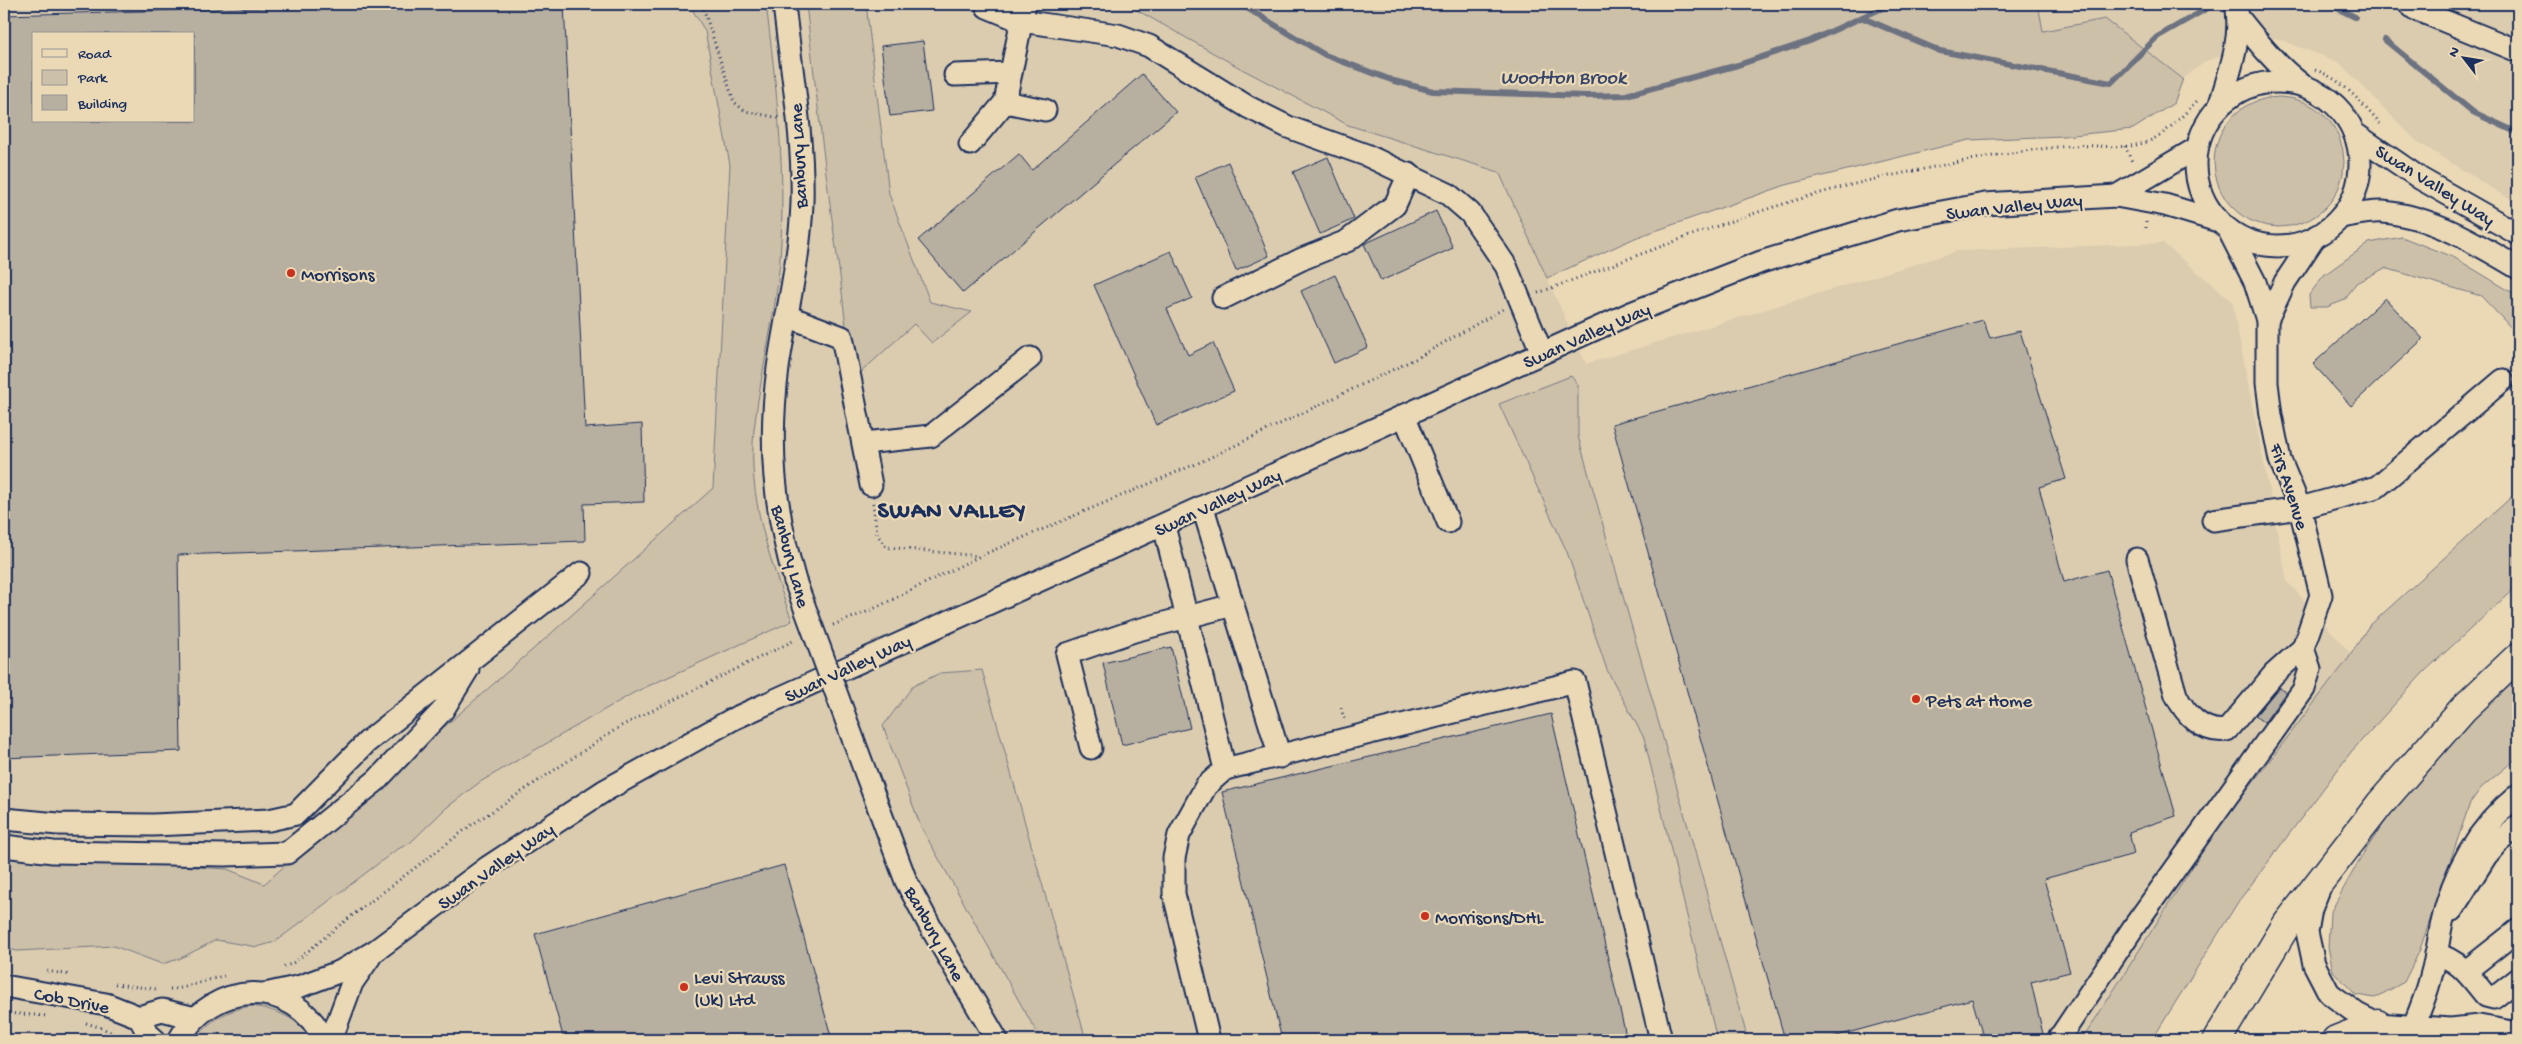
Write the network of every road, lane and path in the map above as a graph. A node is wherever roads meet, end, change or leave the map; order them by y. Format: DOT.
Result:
graph roads {
  1 [pos="702,4"];
  2 [pos="784,4"];
  3 [pos="2408,4"];
  4 [pos="987,7"];
  5 [pos="2237,10"];
  6 [pos="1023,12"];
  7 [pos="2518,51"];
  8 [pos="1011,73"];
  9 [pos="955,75"];
  10 [pos="2301,84"];
  11 [pos="1005,102"];
  12 [pos="2218,107"];
  13 [pos="1045,110"];
  14 [pos="796,118"];
  15 [pos="2354,133"];
  16 [pos="970,144"];
  17 [pos="2197,148"];
  18 [pos="1409,174"];
  19 [pos="2116,196"];
  20 [pos="2341,217"];
  21 [pos="2223,226"];
  22 [pos="2516,231"];
  23 [pos="2315,237"];
  24 [pos="2518,268"];
  25 [pos="1223,298"];
  26 [pos="787,316"];
  27 [pos="2267,320"];
  28 [pos="1542,353"];
  29 [pos="1030,358"];
  30 [pos="2503,380"];
  31 [pos="1404,415"];
  32 [pos="864,443"];
  33 [pos="871,486"];
  34 [pos="1203,508"];
  35 [pos="2300,508"];
  36 [pos="2214,520"];
  37 [pos="1448,522"];
  38 [pos="1164,526"];
  39 [pos="980,556"];
  40 [pos="2137,559"];
  41 [pos="582,573"];
  42 [pos="1233,605"];
  43 [pos="1187,618"];
  44 [pos="2303,648"];
  45 [pos="2518,657"];
  46 [pos="474,660"];
  47 [pos="1091,748"];
  48 [pos="1280,757"];
  49 [pos="1225,768"];
  50 [pos="2518,795"];
  51 [pos="4,819"];
  52 [pos="2518,826"];
  53 [pos="4,846"];
  54 [pos="2322,880"];
  55 [pos="2518,930"];
  56 [pos="2443,939"];
  57 [pos="375,951"];
  58 [pos="2466,971"];
  59 [pos="2518,978"];
  60 [pos="4,986"];
  61 [pos="265,994"];
  62 [pos="4,1013"];
  63 [pos="50,1016"];
  64 [pos="139,1017"];
  65 [pos="194,1018"];
  66 [pos="77,1020"];
  67 [pos="2377,1024"];
  68 [pos="2518,1033"];
  69 [pos="2412,1035"];
  70 [pos="126,1040"];
  71 [pos="155,1040"];
  72 [pos="180,1040"];
  73 [pos="324,1040"];
  74 [pos="331,1040"];
  75 [pos="997,1040"];
  76 [pos="1209,1040"];
  77 [pos="1661,1040"];
  78 [pos="2058,1040"];
  79 [pos="2217,1040"];
  80 [pos="2336,1040"];
  1 -- 14 [label="path"];
  2 -- 14 [label="street, Banbury Lane"];
  3 -- 7 [label="street"];
  4 -- 6 [label="street"];
  5 -- 10 [label="street"];
  5 -- 12 [label="street"];
  6 -- 8 [label="street"];
  6 -- 18 [label="street"];
  8 -- 9 [label="street"];
  8 -- 11 [label="street"];
  10 -- 12 [label="street"];
  10 -- 15 [label="street"];
  11 -- 13 [label="street"];
  11 -- 16 [label="street"];
  12 -- 17 [label="street"];
  14 -- 26 [label="street, Banbury Lane"];
  15 -- 20 [label="street"];
  15 -- 22 [label="street, Swan Valley Way"];
  17 -- 19 [label="street, Swan Valley Way"];
  17 -- 21 [label="street"];
  18 -- 25 [label="street"];
  18 -- 28 [label="street"];
  19 -- 21 [label="street, Swan Valley Way"];
  19 -- 28 [label="street, Swan Valley Way"];
  20 -- 23 [label="street"];
  20 -- 24 [label="street, Swan Valley Way"];
  21 -- 23 [label="street"];
  21 -- 27 [label="street, Firs Avenue"];
  23 -- 27 [label="street, Firs Avenue"];
  26 -- 32 [label="street"];
  26 -- 75 [label="street, Banbury Lane, bridge"];
  27 -- 35 [label="street, Firs Avenue"];
  28 -- 31 [label="street, Swan Valley Way"];
  29 -- 32 [label="street"];
  30 -- 35 [label="street"];
  31 -- 34 [label="street, Swan Valley Way"];
  31 -- 37 [label="street"];
  32 -- 33 [label="street"];
  33 -- 39 [label="path"];
  34 -- 38 [label="street, Swan Valley Way"];
  34 -- 42 [label="street"];
  35 -- 36 [label="street"];
  35 -- 44 [label="street, Firs Avenue"];
  38 -- 43 [label="street"];
  38 -- 57 [label="street, Swan Valley Way"];
  40 -- 44 [label="street"];
  41 -- 46 [label="street"];
  42 -- 43 [label="street"];
  42 -- 48 [label="street"];
  43 -- 47 [label="street"];
  43 -- 49 [label="street"];
  44 -- 78 [label="street"];
  45 -- 54 [label="highway"];
  46 -- 51 [label="street"];
  46 -- 53 [label="street"];
  48 -- 49 [label="street"];
  48 -- 77 [label="street"];
  49 -- 76 [label="street"];
  50 -- 56 [label="street"];
  52 -- 56 [label="street"];
  54 -- 67 [label="street"];
  54 -- 79 [label="highway"];
  55 -- 58 [label="street"];
  56 -- 58 [label="street"];
  56 -- 69 [label="street"];
  57 -- 61 [label="street, Swan Valley Way"];
  57 -- 74 [label="street, Swan Valley Way"];
  58 -- 59 [label="street"];
  60 -- 64 [label="street, Cob Drive"];
  61 -- 65 [label="street"];
  61 -- 73 [label="street"];
  62 -- 63 [label="path"];
  64 -- 65 [label="street"];
  64 -- 71 [label="street"];
  65 -- 72 [label="street"];
  66 -- 70 [label="path"];
  67 -- 69 [label="street"];
  67 -- 80 [label="highway"];
  68 -- 69 [label="street"];
}
